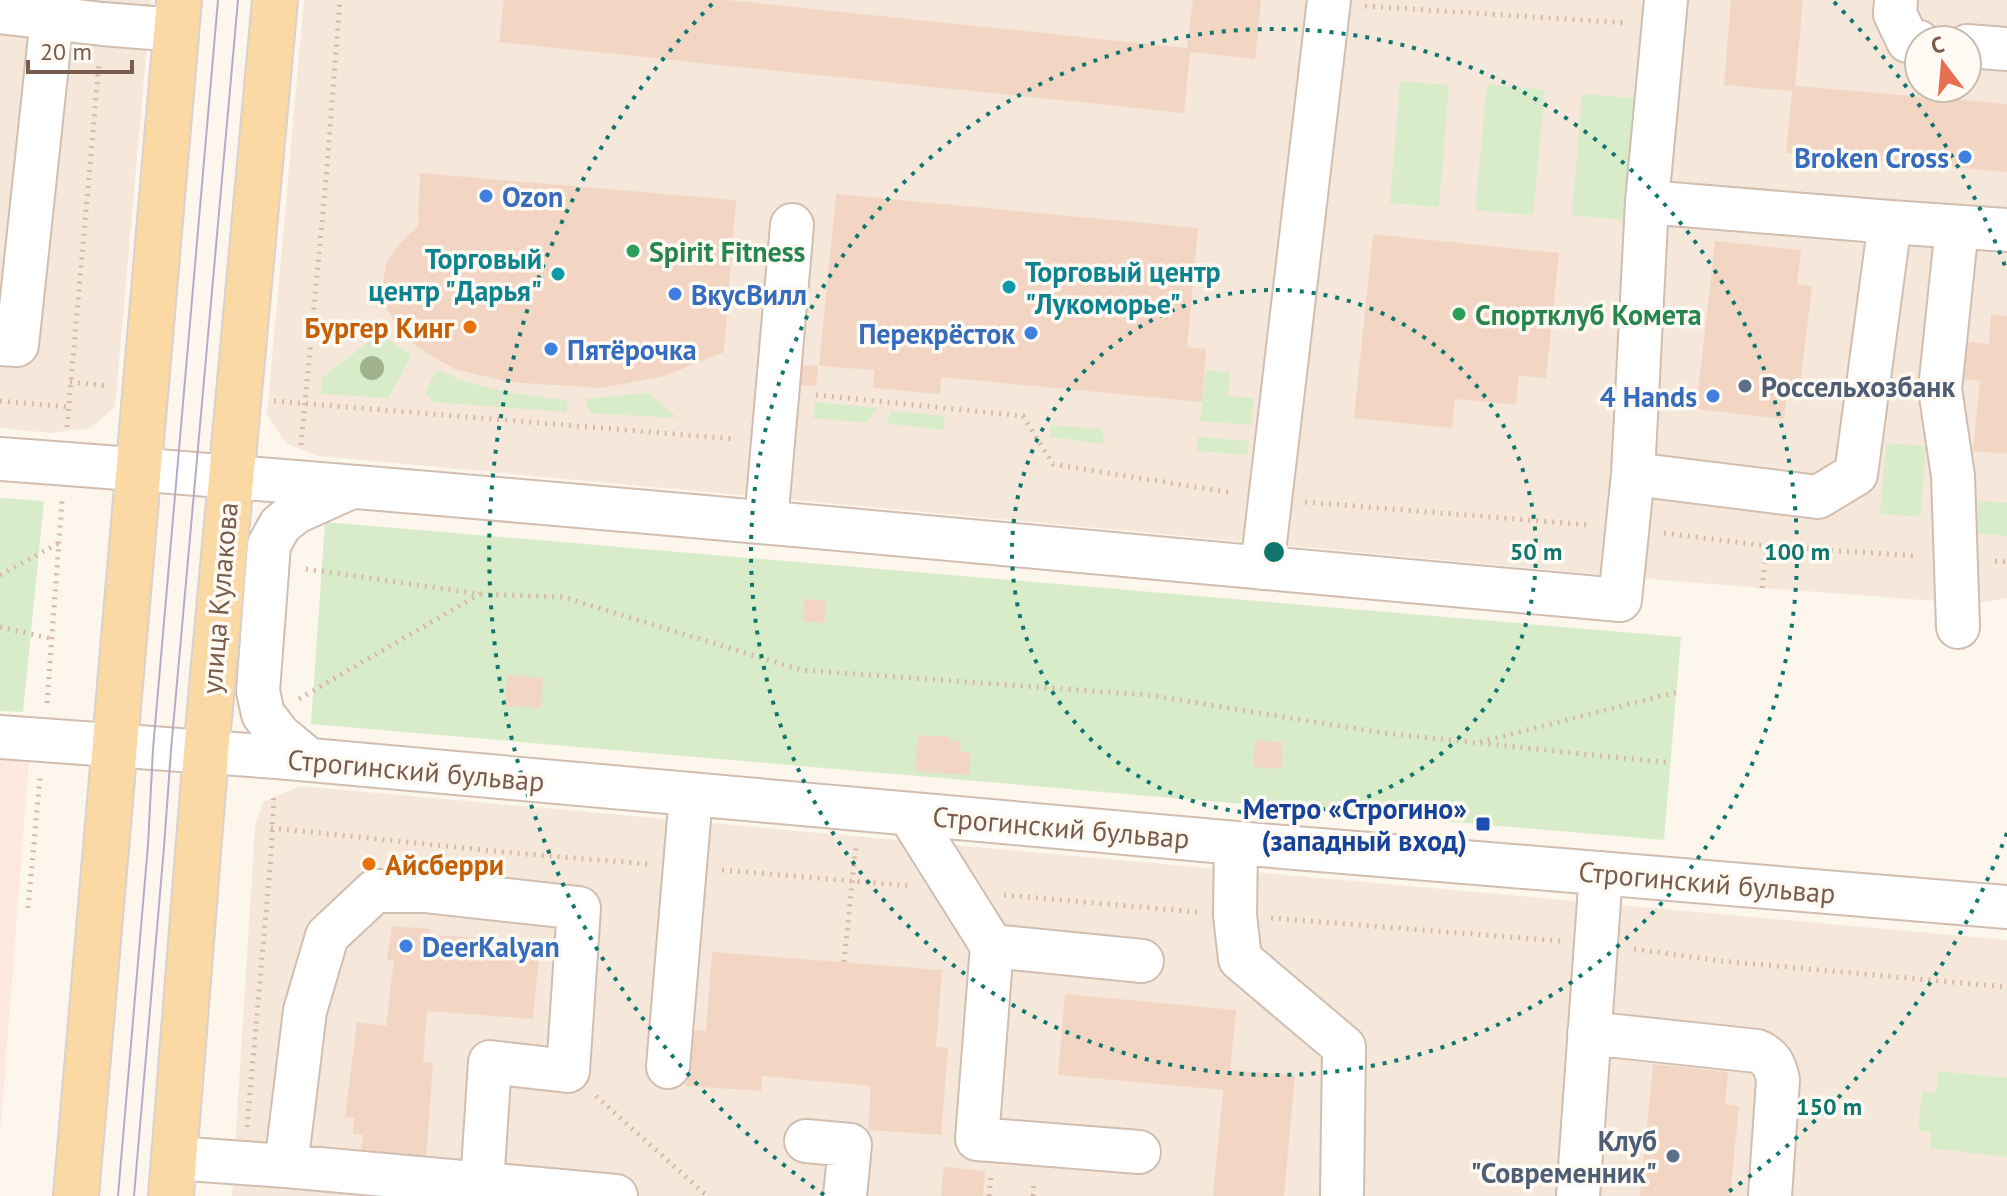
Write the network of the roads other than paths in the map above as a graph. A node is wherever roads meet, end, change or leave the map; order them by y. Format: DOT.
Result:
graph roads {
  1 [pos="275,0"];
  2 [pos="1896,0"];
  3 [pos="1329,2"];
  4 [pos="0,12"];
  5 [pos="1665,13"];
  6 [pos="178,15"];
  7 [pos="52,18"];
  8 [pos="1903,31"];
  9 [pos="1983,47"];
  10 [pos="2007,49"];
  11 [pos="1647,202"];
  12 [pos="1890,222"];
  13 [pos="792,225"];
  14 [pos="1957,227"];
  15 [pos="2007,230"];
  16 [pos="0,344"];
  17 [pos="0,459"];
  18 [pos="138,469"];
  19 [pos="1633,474"];
  20 [pos="230,476"];
  21 [pos="353,487"];
  22 [pos="766,522"];
  23 [pos="1262,568"];
  24 [pos="1958,627"];
  25 [pos="0,737"];
  26 [pos="116,746"];
  27 [pos="206,752"];
  28 [pos="309,760"];
  29 [pos="691,795"];
  30 [pos="909,814"];
  31 [pos="1236,843"];
  32 [pos="1601,873"];
  33 [pos="2007,907"];
  34 [pos="992,946"];
  35 [pos="1142,961"];
  36 [pos="1589,1033"];
  37 [pos="668,1067"];
  38 [pos="806,1141"];
  39 [pos="1139,1152"];
  40 [pos="286,1166"];
  41 [pos="172,1177"];
  42 [pos="482,1184"];
  43 [pos="76,1196"];
  44 [pos="616,1196"];
  45 [pos="845,1196"];
  46 [pos="1342,1196"];
  47 [pos="1578,1196"];
  48 [pos="1770,1196"];
  1 -- 20 [label="main road, улица Кулакова"];
  2 -- 8 [label="street"];
  3 -- 23 [label="street"];
  4 -- 7 [label="street"];
  5 -- 11 [label="street"];
  6 -- 7 [label="street"];
  6 -- 18 [label="main road"];
  7 -- 16 [label="street"];
  9 -- 10 [label="street"];
  11 -- 12 [label="street"];
  11 -- 19 [label="street"];
  12 -- 14 [label="street"];
  12 -- 19 [label="street"];
  13 -- 22 [label="street"];
  14 -- 15 [label="street"];
  14 -- 24 [label="street"];
  17 -- 18 [label="street"];
  18 -- 20 [label="street"];
  18 -- 26 [label="main road"];
  19 -- 23 [label="street"];
  20 -- 21 [label="street"];
  20 -- 27 [label="main road, улица Кулакова"];
  21 -- 22 [label="street"];
  21 -- 28 [label="street"];
  22 -- 23 [label="street"];
  25 -- 26 [label="street, Строгинский бульвар"];
  26 -- 27 [label="street, Строгинский бульвар"];
  26 -- 43 [label="main road"];
  27 -- 28 [label="street, Строгинский бульвар"];
  27 -- 41 [label="main road, улица Кулакова"];
  28 -- 29 [label="street, Строгинский бульвар"];
  29 -- 30 [label="street, Строгинский бульвар"];
  29 -- 37 [label="street"];
  30 -- 31 [label="street, Строгинский бульвар"];
  30 -- 34 [label="street"];
  31 -- 32 [label="street, Строгинский бульвар"];
  31 -- 46 [label="street"];
  32 -- 33 [label="street, Строгинский бульвар"];
  32 -- 36 [label="street"];
  34 -- 35 [label="street"];
  34 -- 39 [label="street"];
  36 -- 47 [label="street"];
  36 -- 48 [label="street"];
  38 -- 45 [label="street"];
  40 -- 41 [label="street"];
  40 -- 42 [label="street"];
  40 -- 42 [label="street"];
  42 -- 44 [label="street"];
}
